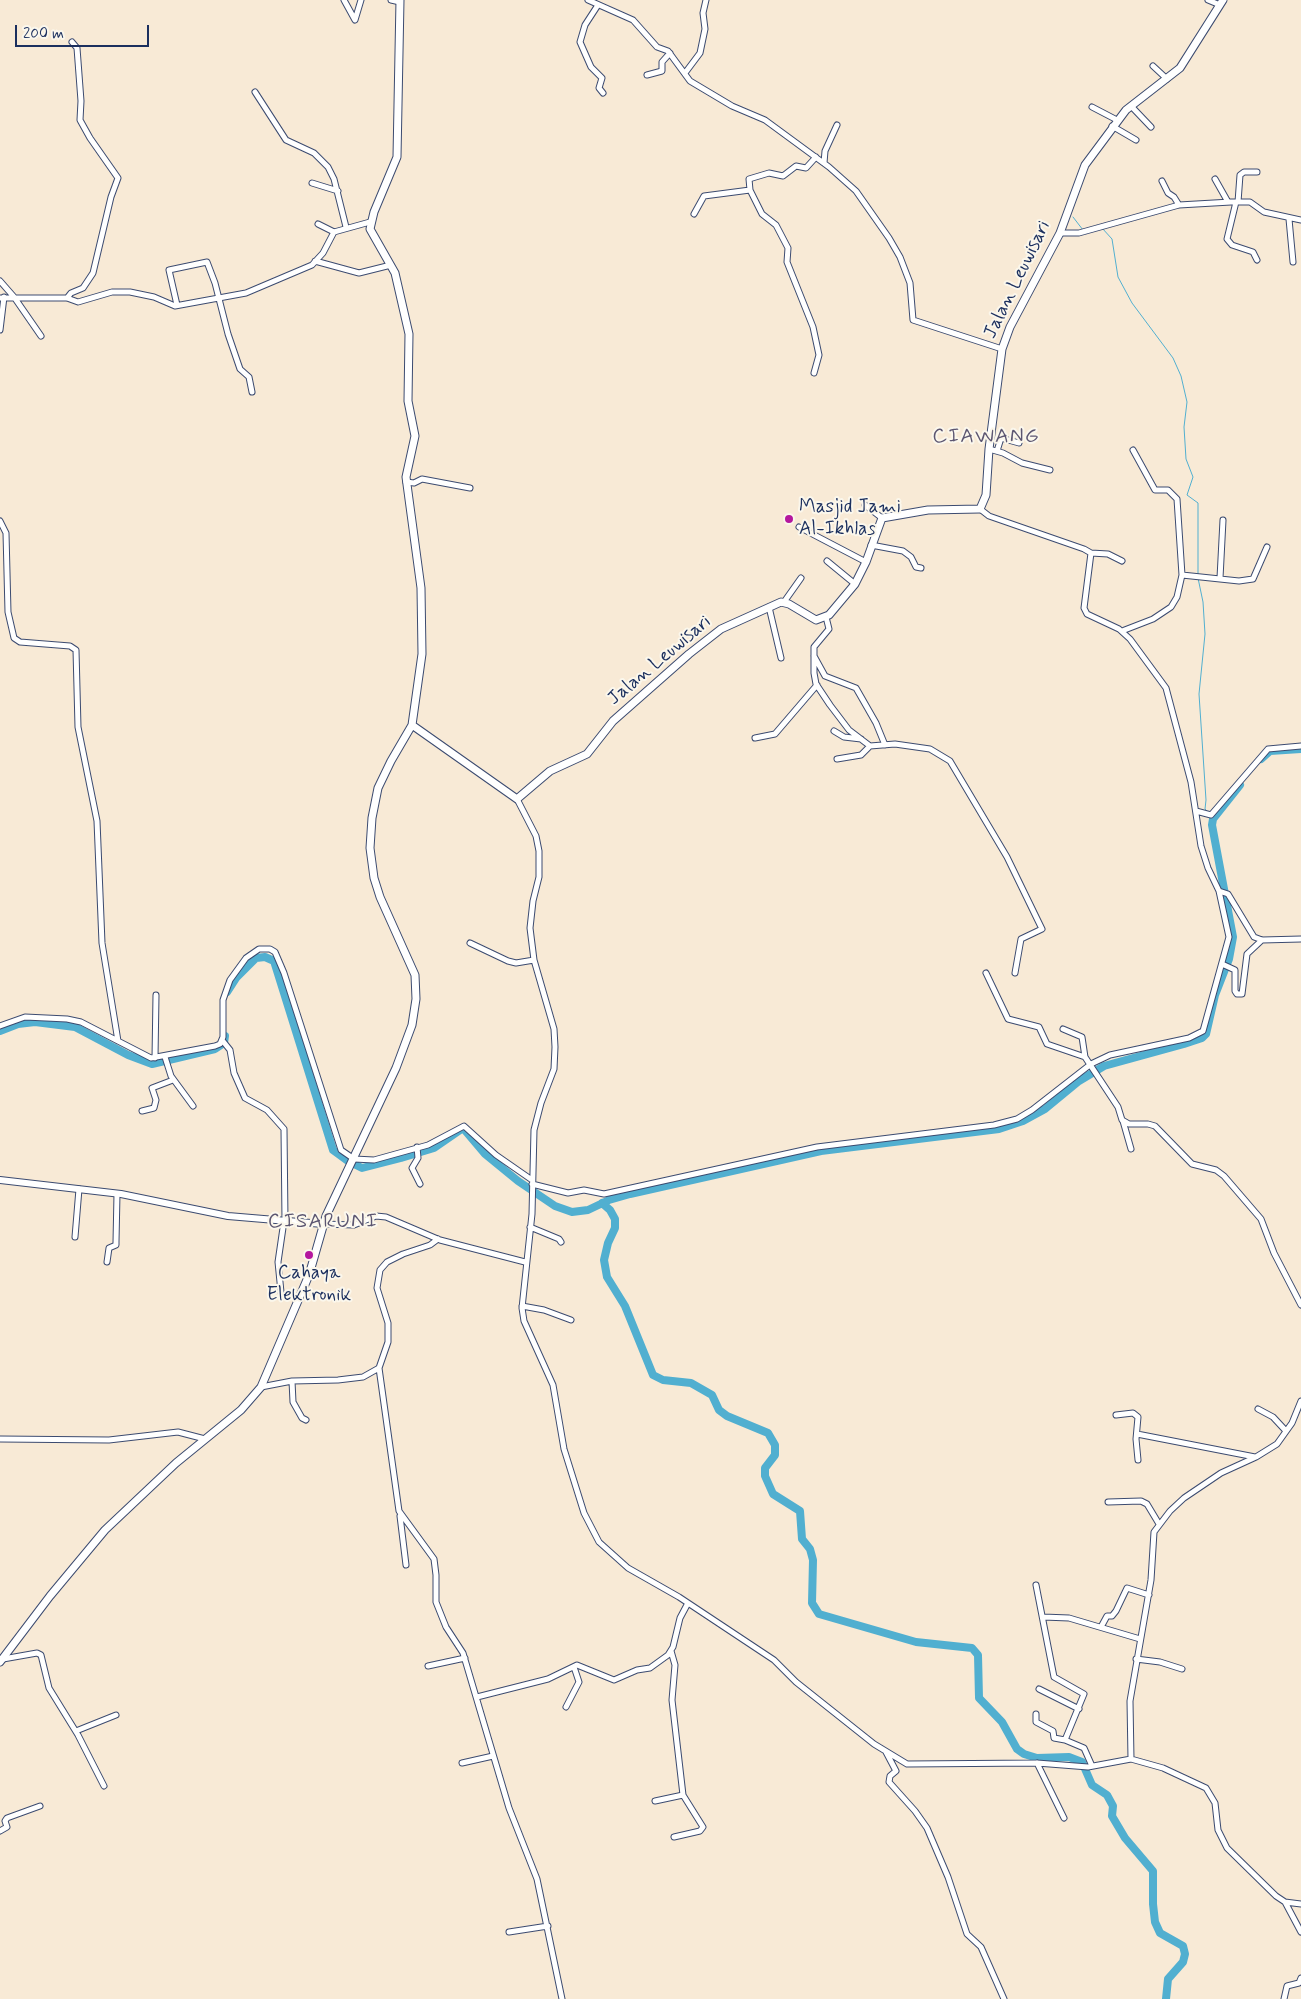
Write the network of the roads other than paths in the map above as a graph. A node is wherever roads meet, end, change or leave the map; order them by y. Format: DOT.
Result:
graph roads {
  1 [pos="344,0"];
  2 [pos="361,0"];
  3 [pos="391,0"];
  4 [pos="588,0"];
  5 [pos="706,0"];
  6 [pos="1208,0"];
  7 [pos="400,1"];
  8 [pos="1221,2"];
  9 [pos="598,5"];
  10 [pos="72,42"];
  11 [pos="670,53"];
  12 [pos="1153,66"];
  13 [pos="685,73"];
  14 [pos="647,75"];
  15 [pos="1167,79"];
  16 [pos="255,92"];
  17 [pos="603,93"];
  18 [pos="1131,106"];
  19 [pos="1092,107"];
  20 [pos="1117,120"];
  21 [pos="837,125"];
  22 [pos="1112,126"];
  23 [pos="1151,127"];
  24 [pos="1136,140"];
  25 [pos="816,157"];
  26 [pos="824,163"];
  27 [pos="1257,172"];
  28 [pos="1215,179"];
  29 [pos="1162,181"];
  30 [pos="312,183"];
  31 [pos="750,190"];
  32 [pos="338,191"];
  33 [pos="1228,202"];
  34 [pos="1237,202"];
  35 [pos="1179,205"];
  36 [pos="694,214"];
  37 [pos="1289,219"];
  38 [pos="1301,220"];
  39 [pos="370,222"];
  40 [pos="318,224"];
  41 [pos="346,227"];
  42 [pos="334,232"];
  43 [pos="1060,233"];
  44 [pos="1257,260"];
  45 [pos="315,261"];
  46 [pos="1293,262"];
  47 [pos="391,265"];
  48 [pos="0,280"];
  49 [pos="14,297"];
  50 [pos="218,297"];
  51 [pos="2,298"];
  52 [pos="67,298"];
  53 [pos="177,305"];
  54 [pos="0,330"];
  55 [pos="41,336"];
  56 [pos="1002,349"];
  57 [pos="814,373"];
  58 [pos="252,392"];
  59 [pos="1019,443"];
  60 [pos="988,449"];
  61 [pos="1133,450"];
  62 [pos="997,451"];
  63 [pos="1050,470"];
  64 [pos="406,482"];
  65 [pos="470,488"];
  66 [pos="865,505"];
  67 [pos="980,509"];
  68 [pos="882,518"];
  69 [pos="1223,520"];
  70 [pos="0,521"];
  71 [pos="799,527"];
  72 [pos="871,545"];
  73 [pos="1267,547"];
  74 [pos="1091,554"];
  75 [pos="827,561"];
  76 [pos="1122,561"];
  77 [pos="866,562"];
  78 [pos="921,568"];
  79 [pos="1182,574"];
  80 [pos="801,578"];
  81 [pos="1220,578"];
  82 [pos="855,584"];
  83 [pos="784,602"];
  84 [pos="770,607"];
  85 [pos="826,618"];
  86 [pos="1122,631"];
  87 [pos="814,656"];
  88 [pos="781,658"];
  89 [pos="817,685"];
  90 [pos="412,725"];
  91 [pos="834,731"];
  92 [pos="755,738"];
  93 [pos="861,739"];
  94 [pos="885,745"];
  95 [pos="870,746"];
  96 [pos="1301,746"];
  97 [pos="836,759"];
  98 [pos="517,799"];
  99 [pos="1196,811"];
  100 [pos="1222,892"];
  101 [pos="1301,939"];
  102 [pos="1262,940"];
  103 [pos="470,943"];
  104 [pos="534,960"];
  105 [pos="1225,965"];
  106 [pos="986,973"];
  107 [pos="1015,973"];
  108 [pos="156,995"];
  109 [pos="0,1026"];
  110 [pos="1063,1029"];
  111 [pos="118,1041"];
  112 [pos="222,1041"];
  113 [pos="1085,1057"];
  114 [pos="155,1058"];
  115 [pos="167,1061"];
  116 [pos="1091,1064"];
  117 [pos="174,1080"];
  118 [pos="193,1106"];
  119 [pos="142,1111"];
  120 [pos="1122,1120"];
  121 [pos="1131,1149"];
  122 [pos="418,1152"];
  123 [pos="352,1162"];
  124 [pos="0,1180"];
  125 [pos="420,1184"];
  126 [pos="532,1184"];
  127 [pos="79,1189"];
  128 [pos="117,1194"];
  129 [pos="285,1221"];
  130 [pos="323,1224"];
  131 [pos="530,1227"];
  132 [pos="75,1237"];
  133 [pos="438,1239"];
  134 [pos="561,1242"];
  135 [pos="108,1262"];
  136 [pos="525,1262"];
  137 [pos="281,1292"];
  138 [pos="1301,1305"];
  139 [pos="522,1306"];
  140 [pos="571,1320"];
  141 [pos="379,1368"];
  142 [pos="292,1381"];
  143 [pos="261,1387"];
  144 [pos="1301,1400"];
  145 [pos="1258,1408"];
  146 [pos="1116,1415"];
  147 [pos="306,1420"];
  148 [pos="1286,1431"];
  149 [pos="1136,1434"];
  150 [pos="0,1439"];
  151 [pos="205,1439"];
  152 [pos="1256,1457"];
  153 [pos="1138,1460"];
  154 [pos="1108,1502"];
  155 [pos="400,1511"];
  156 [pos="1159,1524"];
  157 [pos="406,1565"];
  158 [pos="1036,1585"];
  159 [pos="1149,1595"];
  160 [pos="688,1603"];
  161 [pos="1043,1617"];
  162 [pos="1101,1627"];
  163 [pos="1140,1639"];
  164 [pos="671,1651"];
  165 [pos="465,1658"];
  166 [pos="1136,1659"];
  167 [pos="1,1660"];
  168 [pos="428,1666"];
  169 [pos="574,1667"];
  170 [pos="1182,1669"];
  171 [pos="1040,1690"];
  172 [pos="477,1696"];
  173 [pos="566,1707"];
  174 [pos="1079,1709"];
  175 [pos="1036,1714"];
  176 [pos="116,1715"];
  177 [pos="76,1731"];
  178 [pos="1065,1740"];
  179 [pos="886,1752"];
  180 [pos="493,1756"];
  181 [pos="1131,1759"];
  182 [pos="462,1763"];
  183 [pos="1037,1763"];
  184 [pos="1090,1766"];
  185 [pos="104,1786"];
  186 [pos="683,1795"];
  187 [pos="655,1801"];
  188 [pos="40,1806"];
  189 [pos="1064,1818"];
  190 [pos="0,1831"];
  191 [pos="674,1837"];
  192 [pos="1285,1902"];
  193 [pos="1301,1904"];
  194 [pos="548,1926"];
  195 [pos="509,1932"];
  196 [pos="1301,1932"];
  197 [pos="1301,1978"];
  198 [pos="562,1999"];
  199 [pos="1004,1999"];
  200 [pos="1284,1999"];
  1 -- 2 [label="street"];
  3 -- 7 [label="street"];
  4 -- 9 [label="street"];
  5 -- 13 [label="street"];
  6 -- 8 [label="street"];
  7 -- 39 [label="main road"];
  8 -- 15 [label="main road, Jalan Leuwisari"];
  9 -- 11 [label="street"];
  9 -- 17 [label="street"];
  10 -- 52 [label="street"];
  11 -- 13 [label="street"];
  11 -- 14 [label="street"];
  12 -- 15 [label="street"];
  13 -- 25 [label="street"];
  15 -- 18 [label="main road, Jalan Leuwisari"];
  16 -- 32 [label="street"];
  18 -- 20 [label="main road, Jalan Leuwisari"];
  18 -- 23 [label="street"];
  19 -- 20 [label="street"];
  20 -- 22 [label="main road, Jalan Leuwisari"];
  21 -- 26 [label="street"];
  22 -- 24 [label="street"];
  22 -- 43 [label="main road, Jalan Leuwisari"];
  25 -- 26 [label="street"];
  25 -- 31 [label="street"];
  26 -- 56 [label="street"];
  27 -- 34 [label="street"];
  28 -- 33 [label="street"];
  29 -- 35 [label="street"];
  30 -- 32 [label="street"];
  31 -- 36 [label="street"];
  31 -- 57 [label="street"];
  32 -- 41 [label="street"];
  33 -- 34 [label="street"];
  33 -- 35 [label="street"];
  34 -- 37 [label="street"];
  34 -- 44 [label="street"];
  35 -- 43 [label="street"];
  37 -- 38 [label="street"];
  37 -- 46 [label="street"];
  39 -- 41 [label="street"];
  39 -- 47 [label="main road"];
  40 -- 42 [label="street"];
  41 -- 42 [label="street"];
  42 -- 45 [label="street"];
  43 -- 56 [label="main road, Jalan Leuwisari"];
  45 -- 47 [label="street"];
  45 -- 50 [label="street"];
  47 -- 64 [label="main road"];
  48 -- 49 [label="street"];
  49 -- 51 [label="street"];
  49 -- 52 [label="street"];
  49 -- 55 [label="street"];
  50 -- 53 [label="street"];
  50 -- 53 [label="street"];
  50 -- 58 [label="street"];
  51 -- 54 [label="street"];
  52 -- 53 [label="street"];
  56 -- 60 [label="main road, Jalan Leuwisari"];
  59 -- 62 [label="street"];
  60 -- 62 [label="street"];
  60 -- 67 [label="main road, Jalan Leuwisari"];
  61 -- 79 [label="street"];
  62 -- 63 [label="street"];
  64 -- 65 [label="street"];
  64 -- 90 [label="main road"];
  66 -- 68 [label="street"];
  67 -- 68 [label="main road"];
  67 -- 74 [label="street"];
  68 -- 72 [label="main road"];
  69 -- 81 [label="street"];
  70 -- 111 [label="street"];
  71 -- 77 [label="street"];
  72 -- 77 [label="main road"];
  72 -- 78 [label="street"];
  73 -- 81 [label="street"];
  74 -- 76 [label="street"];
  74 -- 86 [label="street"];
  75 -- 82 [label="street"];
  77 -- 82 [label="main road"];
  79 -- 81 [label="street"];
  79 -- 86 [label="street"];
  80 -- 83 [label="street"];
  82 -- 85 [label="main road"];
  83 -- 84 [label="main road, Jalan Leuwisari"];
  83 -- 85 [label="main road"];
  84 -- 88 [label="street"];
  84 -- 98 [label="main road, Jalan Leuwisari"];
  85 -- 87 [label="street"];
  86 -- 99 [label="street"];
  87 -- 89 [label="street"];
  87 -- 94 [label="street"];
  89 -- 92 [label="street"];
  89 -- 93 [label="street"];
  90 -- 98 [label="main road"];
  90 -- 123 [label="main road"];
  91 -- 93 [label="street"];
  93 -- 95 [label="street"];
  94 -- 95 [label="street"];
  94 -- 107 [label="street"];
  95 -- 97 [label="street"];
  96 -- 99 [label="street"];
  98 -- 104 [label="street"];
  99 -- 100 [label="street"];
  100 -- 102 [label="street"];
  100 -- 105 [label="street"];
  101 -- 102 [label="street"];
  102 -- 105 [label="street"];
  103 -- 104 [label="street"];
  104 -- 126 [label="street"];
  105 -- 116 [label="street"];
  106 -- 113 [label="street"];
  108 -- 114 [label="street"];
  109 -- 111 [label="street"];
  110 -- 113 [label="street"];
  111 -- 114 [label="street"];
  112 -- 115 [label="street"];
  112 -- 123 [label="street"];
  112 -- 129 [label="street"];
  113 -- 116 [label="street"];
  114 -- 115 [label="street"];
  115 -- 117 [label="street"];
  116 -- 120 [label="street"];
  116 -- 126 [label="street"];
  117 -- 118 [label="street"];
  117 -- 119 [label="street"];
  120 -- 121 [label="street"];
  120 -- 138 [label="street"];
  122 -- 123 [label="street"];
  122 -- 125 [label="street"];
  122 -- 126 [label="street"];
  123 -- 130 [label="main road"];
  124 -- 127 [label="street"];
  126 -- 131 [label="street"];
  127 -- 128 [label="street"];
  127 -- 132 [label="street"];
  128 -- 129 [label="street"];
  128 -- 135 [label="street"];
  129 -- 130 [label="street"];
  129 -- 137 [label="street"];
  130 -- 133 [label="street"];
  130 -- 143 [label="main road"];
  131 -- 134 [label="street"];
  131 -- 136 [label="street"];
  133 -- 136 [label="street"];
  133 -- 141 [label="street"];
  136 -- 139 [label="street"];
  139 -- 140 [label="street"];
  139 -- 160 [label="street"];
  141 -- 142 [label="street"];
  141 -- 155 [label="street"];
  142 -- 143 [label="street"];
  142 -- 147 [label="street"];
  143 -- 151 [label="main road"];
  144 -- 148 [label="street"];
  145 -- 148 [label="street"];
  146 -- 149 [label="street"];
  148 -- 152 [label="street"];
  149 -- 152 [label="street"];
  149 -- 153 [label="street"];
  150 -- 151 [label="street"];
  151 -- 167 [label="main road"];
  152 -- 156 [label="street"];
  154 -- 156 [label="street"];
  155 -- 157 [label="street"];
  155 -- 165 [label="street"];
  156 -- 159 [label="street"];
  158 -- 161 [label="street"];
  159 -- 162 [label="street"];
  159 -- 163 [label="street"];
  160 -- 164 [label="street"];
  160 -- 179 [label="street"];
  161 -- 162 [label="street"];
  161 -- 174 [label="street"];
  162 -- 163 [label="street"];
  163 -- 166 [label="street"];
  164 -- 169 [label="street"];
  164 -- 186 [label="street"];
  165 -- 168 [label="street"];
  165 -- 172 [label="street"];
  166 -- 170 [label="street"];
  166 -- 181 [label="street"];
  167 -- 177 [label="street"];
  169 -- 172 [label="street"];
  169 -- 173 [label="street"];
  171 -- 174 [label="street"];
  172 -- 180 [label="street"];
  174 -- 178 [label="street"];
  175 -- 178 [label="street"];
  176 -- 177 [label="street"];
  177 -- 185 [label="street"];
  178 -- 184 [label="street"];
  179 -- 183 [label="street"];
  179 -- 199 [label="street"];
  180 -- 182 [label="street"];
  180 -- 194 [label="street"];
  181 -- 184 [label="street"];
  181 -- 192 [label="street"];
  183 -- 184 [label="street"];
  183 -- 189 [label="street"];
  186 -- 187 [label="street"];
  186 -- 191 [label="street"];
  188 -- 190 [label="street"];
  192 -- 193 [label="street"];
  192 -- 196 [label="street"];
  194 -- 195 [label="street"];
  194 -- 198 [label="street"];
  197 -- 200 [label="street"];
}
